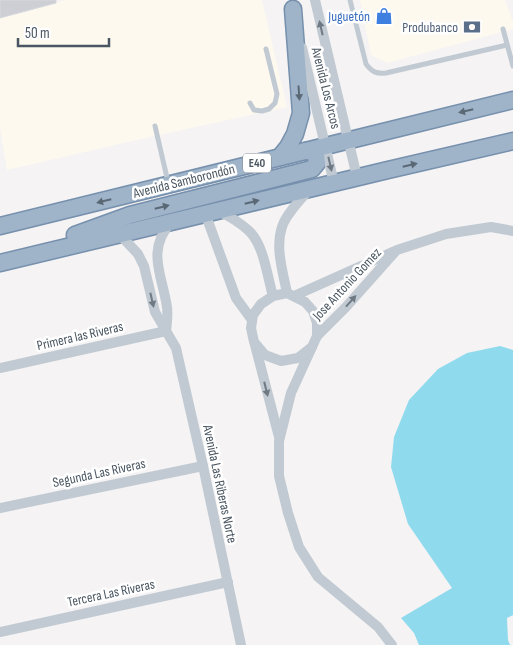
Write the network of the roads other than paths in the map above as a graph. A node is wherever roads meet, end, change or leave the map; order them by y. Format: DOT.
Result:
graph roads {
  1 [pos="315,0"];
  2 [pos="350,0"];
  3 [pos="292,5"];
  4 [pos="503,28"];
  5 [pos="507,45"];
  6 [pos="266,49"];
  7 [pos="513,66"];
  8 [pos="513,100"];
  9 [pos="250,103"];
  10 [pos="156,126"];
  11 [pos="348,140"];
  12 [pos="513,141"];
  13 [pos="326,146"];
  14 [pos="305,152"];
  15 [pos="280,157"];
  16 [pos="357,177"];
  17 [pos="334,183"];
  18 [pos="168,185"];
  19 [pos="310,188"];
  20 [pos="211,212"];
  21 [pos="172,221"];
  22 [pos="0,226"];
  23 [pos="513,231"];
  24 [pos="118,234"];
  25 [pos="397,250"];
  26 [pos="0,263"];
  27 [pos="291,294"];
  28 [pos="273,296"];
  29 [pos="252,320"];
  30 [pos="166,331"];
  31 [pos="317,336"];
  32 [pos="254,342"];
  33 [pos="312,347"];
  34 [pos="0,368"];
  35 [pos="280,441"];
  36 [pos="203,466"];
  37 [pos="0,508"];
  38 [pos="228,582"];
  39 [pos="0,632"];
  40 [pos="241,645"];
  41 [pos="392,645"];
  11 -- 1 [label="street, Avenida Los Arcos, one-way"];
  2 -- 5 [label="lane"];
  3 -- 13 [label="street, Avenida Los Arcos"];
  3 -- 15 [label="highway, one-way"];
  4 -- 5 [label="lane"];
  5 -- 7 [label="lane"];
  6 -- 9 [label="lane"];
  8 -- 11 [label="highway, Avenida Samborondón / E40, one-way"];
  10 -- 18 [label="lane"];
  11 -- 13 [label="highway, Avenida Samborondón / E40"];
  11 -- 16 [label="street, Avenida Los Arcos"];
  16 -- 12 [label="highway, one-way"];
  13 -- 14 [label="highway, Avenida Samborondón / E40"];
  13 -- 17 [label="street, Avenida Los Arcos, one-way"];
  14 -- 15 [label="highway, Avenida Samborondón / E40"];
  26 -- 14 [label="highway, one-way"];
  15 -- 18 [label="highway, Avenida Samborondón / E40"];
  16 -- 17 [label="highway"];
  17 -- 19 [label="highway"];
  18 -- 22 [label="highway, Avenida Samborondón / E40, one-way"];
  20 -- 19 [label="highway, one-way"];
  19 -- 27 [label="street"];
  20 -- 21 [label="highway"];
  20 -- 28 [label="street"];
  20 -- 29 [label="street"];
  21 -- 24 [label="highway"];
  21 -- 30 [label="street, Avenida Las Riberas Norte"];
  23 -- 25 [label="street, Jose Antonio Gomez"];
  24 -- 26 [label="highway"];
  24 -- 30 [label="street, Avenida Las Riberas Norte, one-way"];
  25 -- 27 [label="street, Jose Antonio Gomez"];
  31 -- 25 [label="street, Jose Antonio Gomez, one-way"];
  27 -- 28 [label="street"];
  27 -- 31 [label="street"];
  28 -- 29 [label="street"];
  29 -- 32 [label="street"];
  30 -- 34 [label="street, Primera las Riveras"];
  30 -- 36 [label="street, Avenida Las Riberas Norte"];
  31 -- 33 [label="street"];
  32 -- 33 [label="street"];
  32 -- 35 [label="street, one-way"];
  33 -- 35 [label="street"];
  35 -- 41 [label="street"];
  36 -- 37 [label="street, Segunda Las Riveras"];
  36 -- 38 [label="street, Avenida Las Riberas Norte"];
  38 -- 39 [label="street, Tercera Las Riveras"];
  38 -- 40 [label="street, Avenida Las Riberas Norte"];
}
